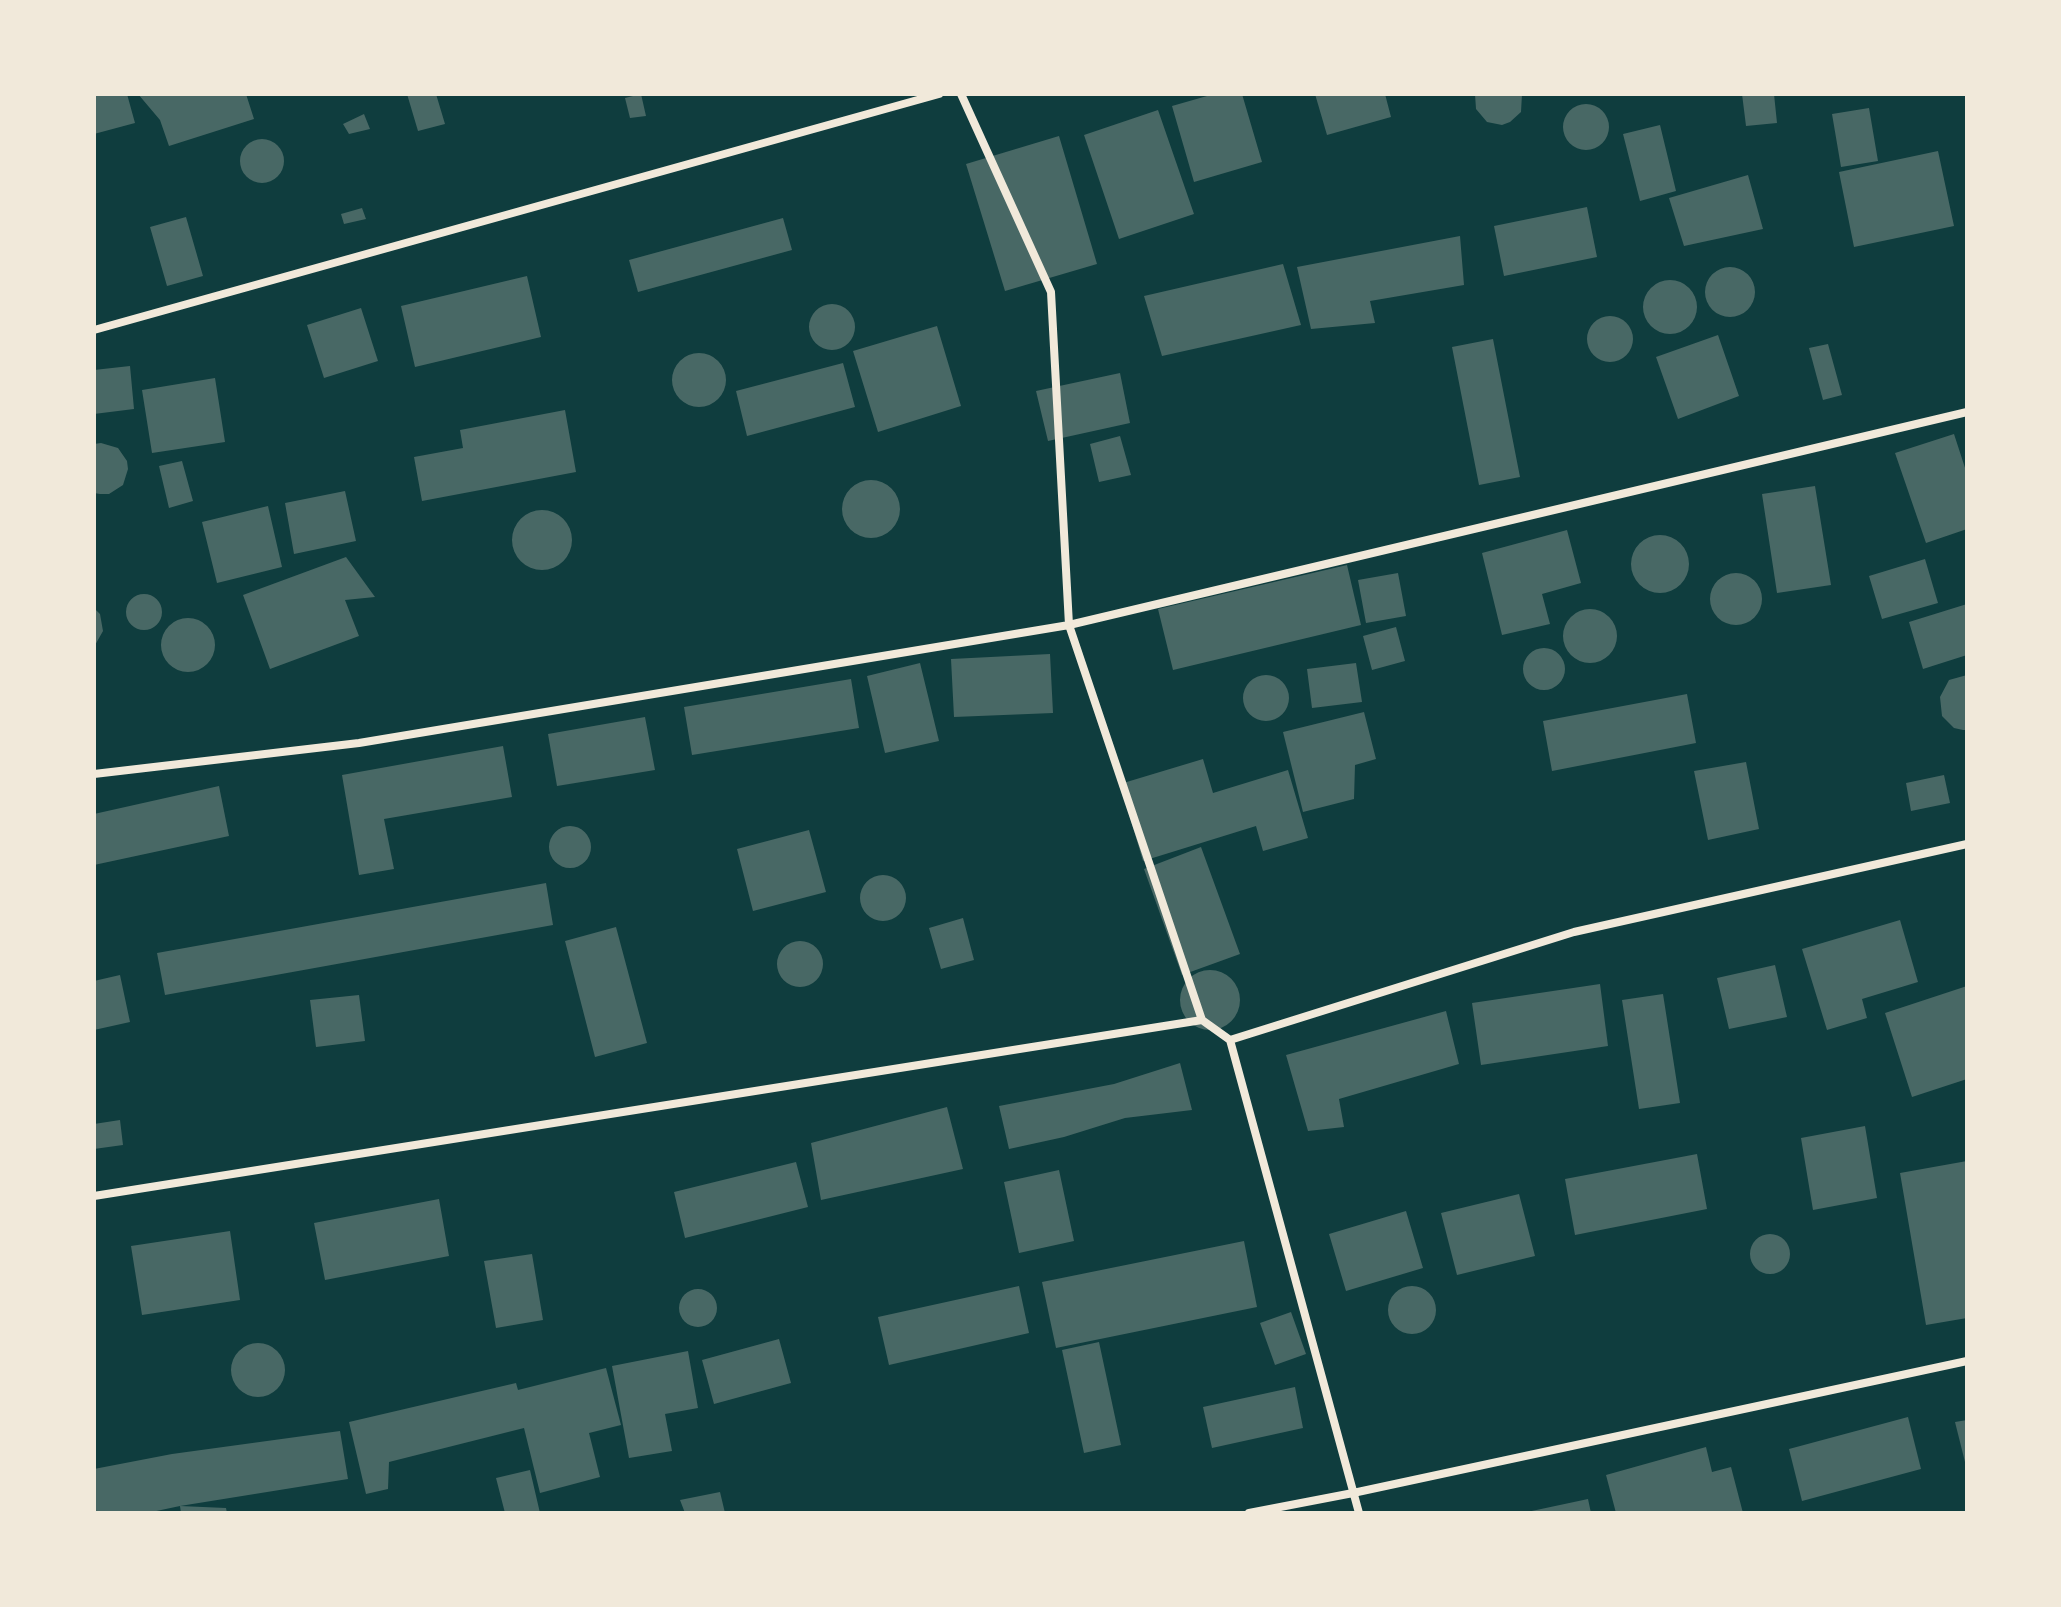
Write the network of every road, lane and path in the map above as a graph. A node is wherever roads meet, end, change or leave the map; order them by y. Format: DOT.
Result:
graph roads {
  1 [pos="939,94"];
  2 [pos="961,94"];
  3 [pos="94,330"];
  4 [pos="1967,412"];
  5 [pos="1069,625"];
  6 [pos="94,774"];
  7 [pos="1967,844"];
  8 [pos="1202,1020"];
  9 [pos="1230,1040"];
  10 [pos="94,1196"];
  11 [pos="1967,1361"];
  12 [pos="1353,1493"];
  13 [pos="1249,1513"];
  14 [pos="1359,1513"];
  1 -- 3 [label="street"];
  2 -- 5 [label="street"];
  4 -- 5 [label="street"];
  5 -- 6 [label="street"];
  5 -- 8 [label="street"];
  7 -- 9 [label="street"];
  8 -- 9 [label="street"];
  8 -- 10 [label="street"];
  9 -- 12 [label="street"];
  11 -- 12 [label="street"];
  12 -- 13 [label="street"];
  12 -- 14 [label="street"];
}
